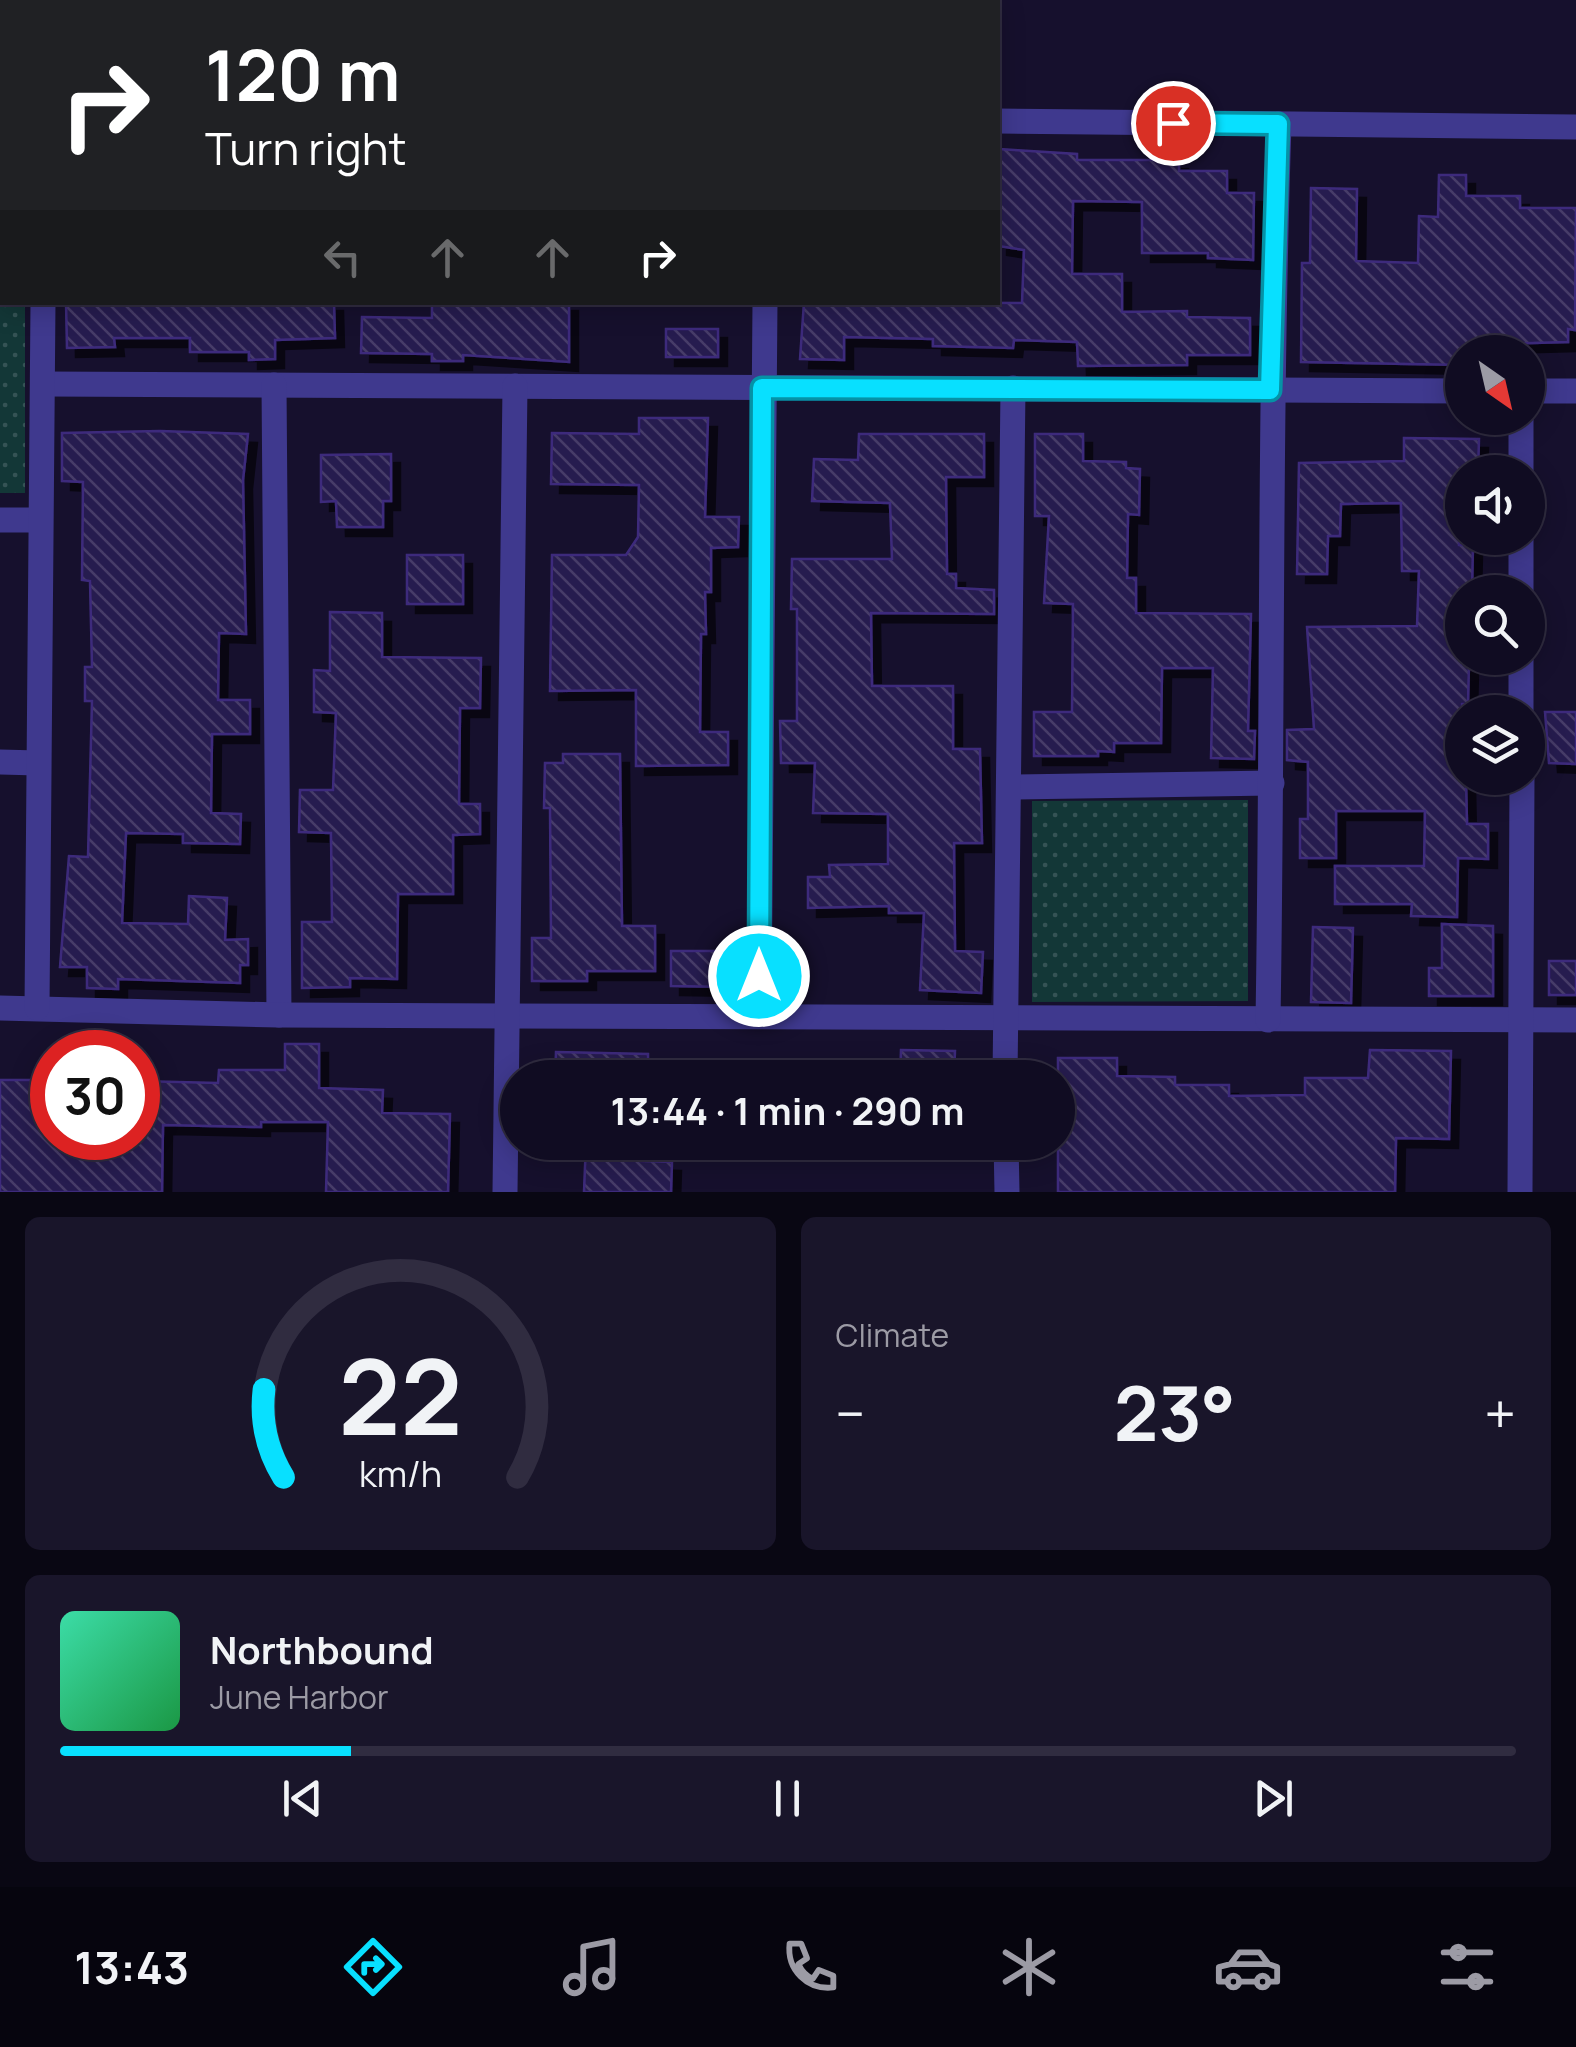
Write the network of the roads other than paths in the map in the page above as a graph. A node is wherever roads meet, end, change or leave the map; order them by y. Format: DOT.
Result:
graph roads {
  1 [pos="1000,122"];
  2 [pos="1278,124"];
  3 [pos="1576,127"];
  4 [pos="43,305"];
  5 [pos="765,305"];
  6 [pos="44,384"];
  7 [pos="274,385"];
  8 [pos="515,386"];
  9 [pos="762,388"];
  10 [pos="1013,388"];
  11 [pos="1270,390"];
  12 [pos="1445,390"];
  13 [pos="1545,391"];
  14 [pos="1576,391"];
  15 [pos="0,520"];
  16 [pos="39,520"];
  17 [pos="0,762"];
  18 [pos="38,762"];
  19 [pos="1272,783"];
  20 [pos="1010,787"];
  21 [pos="1522,795"];
  22 [pos="0,1008"];
  23 [pos="37,1008"];
  24 [pos="279,1015"];
  25 [pos="504,1015"];
  26 [pos="759,1015"];
  27 [pos="1004,1020"];
  28 [pos="1268,1020"];
  29 [pos="1522,1020"];
  30 [pos="1576,1020"];
  31 [pos="1005,1060"];
  32 [pos="1006,1160"];
  33 [pos="505,1192"];
  34 [pos="1007,1192"];
  35 [pos="1520,1192"];
  1 -- 2 [label="street"];
  2 -- 3 [label="street"];
  2 -- 11 [label="street"];
  4 -- 6 [label="street"];
  5 -- 9 [label="street"];
  6 -- 7 [label="street"];
  6 -- 16 [label="street"];
  7 -- 8 [label="street"];
  7 -- 24 [label="street"];
  8 -- 9 [label="street"];
  8 -- 25 [label="street"];
  9 -- 10 [label="street"];
  9 -- 26 [label="street"];
  10 -- 11 [label="street"];
  10 -- 20 [label="street"];
  11 -- 12 [label="street"];
  11 -- 19 [label="street"];
  13 -- 14 [label="street"];
  15 -- 16 [label="street"];
  16 -- 18 [label="street"];
  17 -- 18 [label="street"];
  18 -- 23 [label="street"];
  19 -- 20 [label="street"];
  19 -- 28 [label="street"];
  20 -- 27 [label="street"];
  21 -- 29 [label="street"];
  22 -- 23 [label="street"];
  23 -- 24 [label="street"];
  24 -- 25 [label="street"];
  25 -- 26 [label="street"];
  25 -- 33 [label="street"];
  26 -- 27 [label="street"];
  27 -- 28 [label="street"];
  27 -- 31 [label="street"];
  28 -- 29 [label="street"];
  29 -- 30 [label="street"];
  29 -- 35 [label="street"];
  32 -- 34 [label="street"];
}
